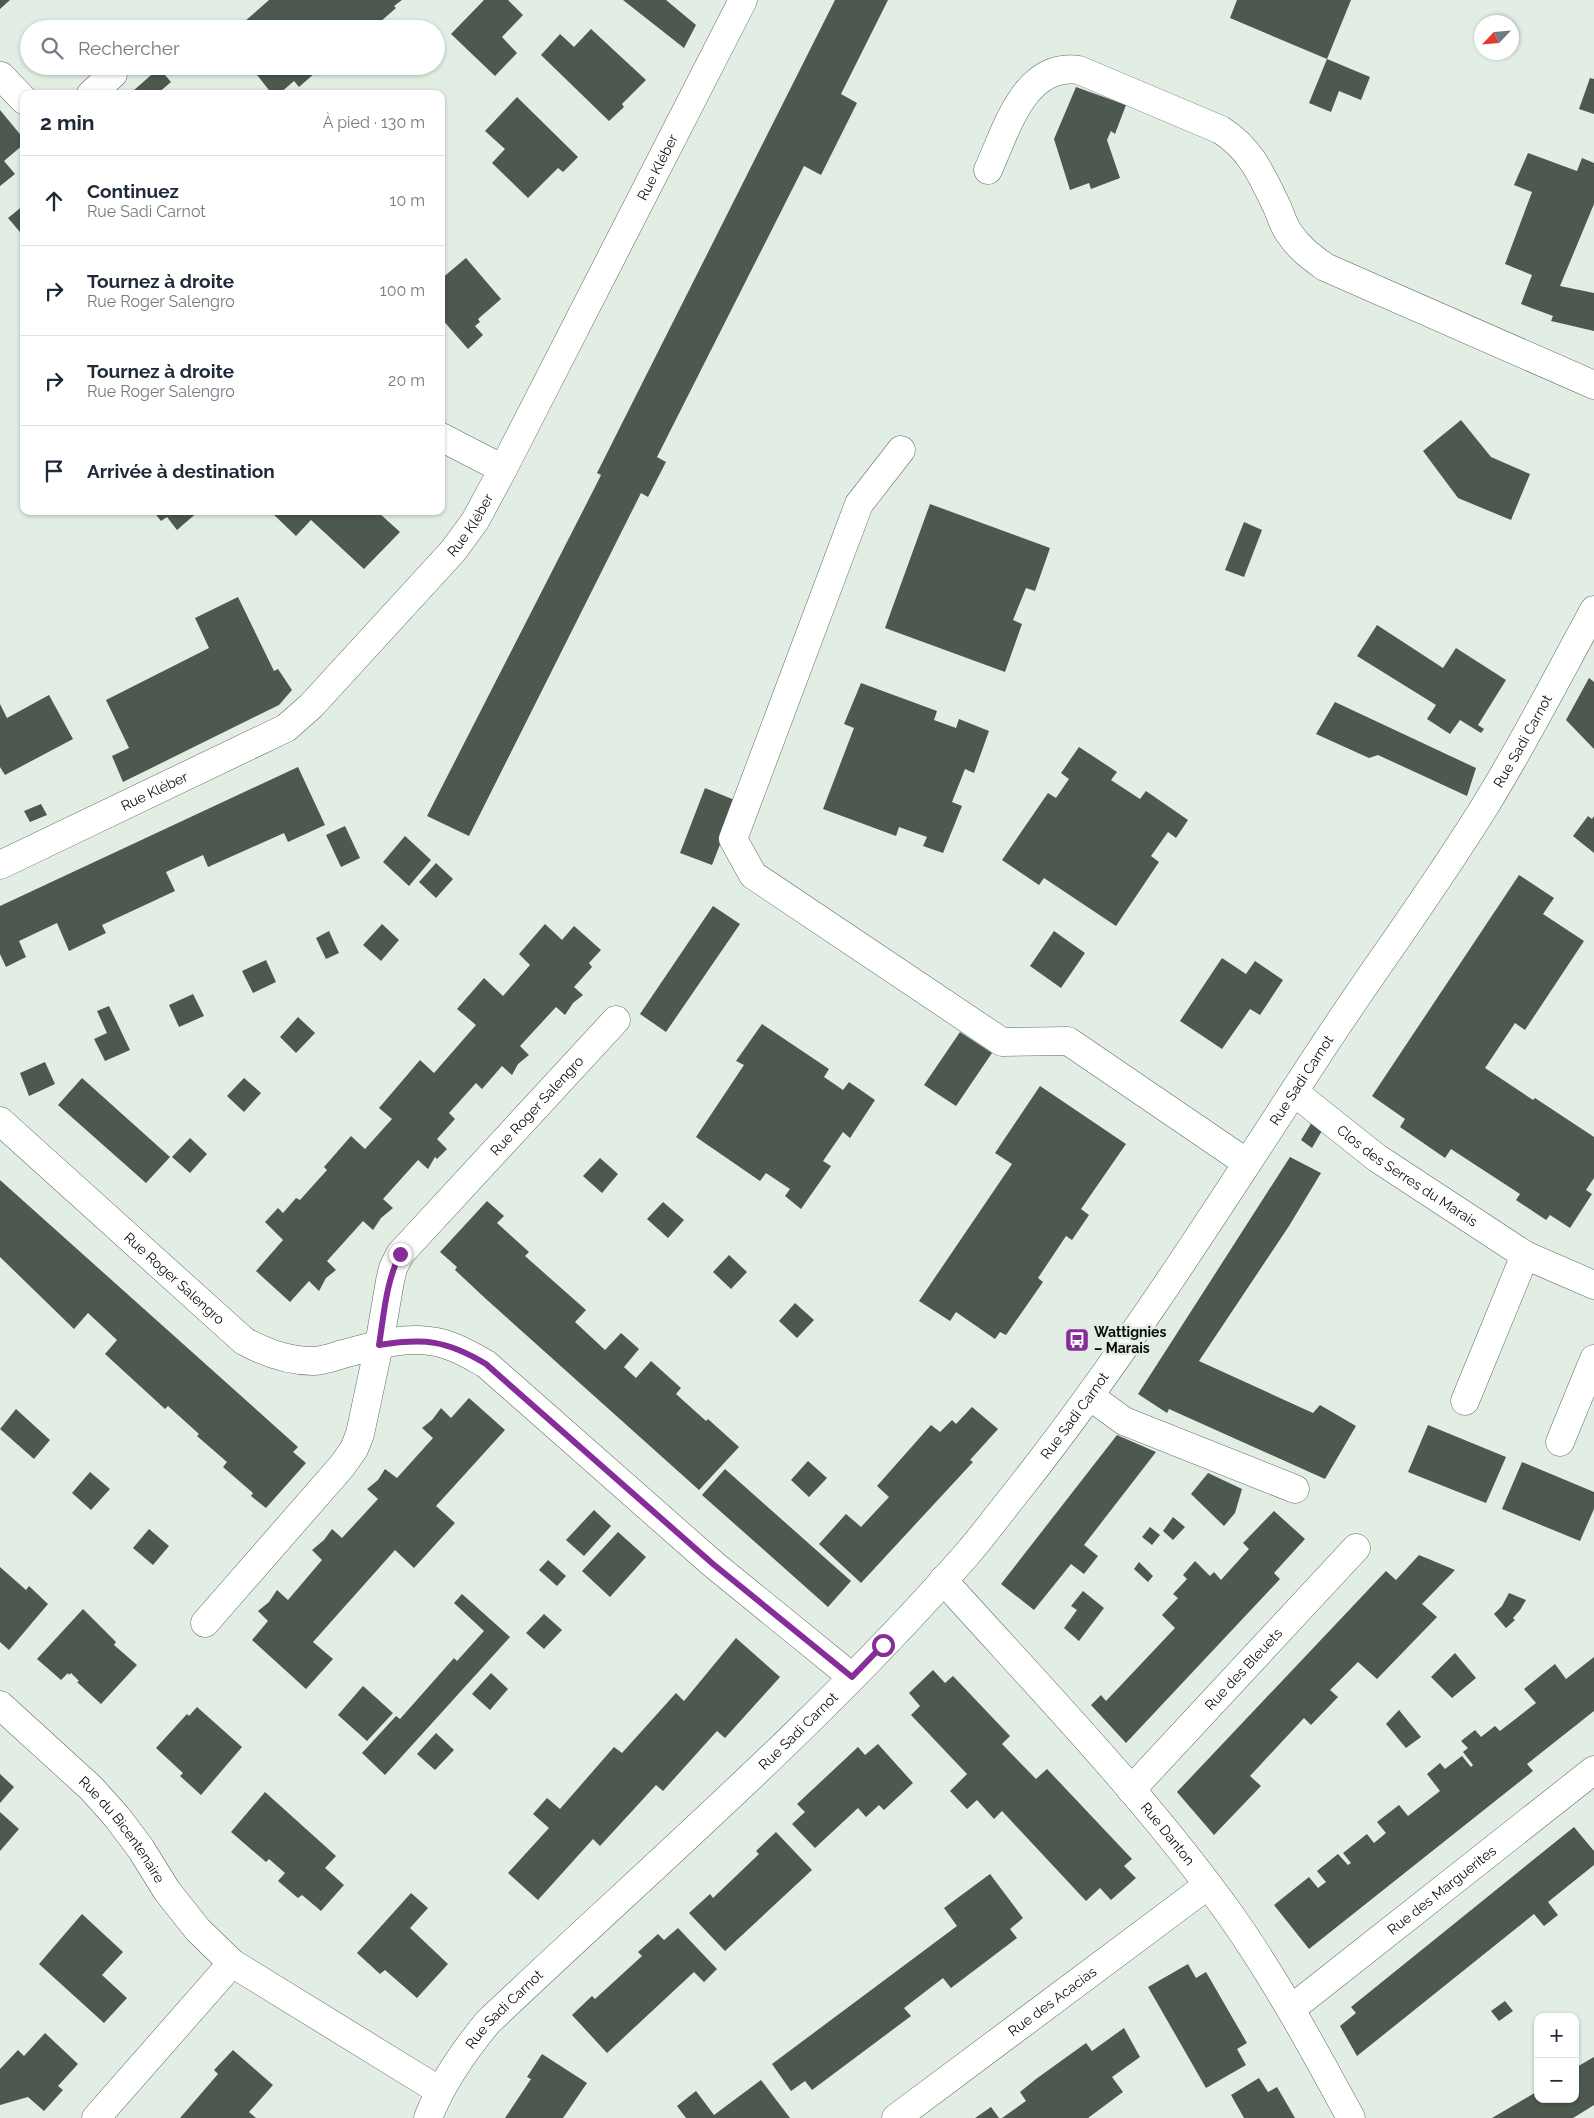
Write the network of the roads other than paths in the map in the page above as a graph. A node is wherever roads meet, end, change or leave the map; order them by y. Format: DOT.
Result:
graph roads {
  1 [pos="742,0"];
  2 [pos="112,75"];
  3 [pos="2,76"];
  4 [pos="95,90"];
  5 [pos="20,96"];
  6 [pos="988,170"];
  7 [pos="1594,385"];
  8 [pos="445,439"];
  9 [pos="901,450"];
  10 [pos="503,469"];
  11 [pos="1594,610"];
  12 [pos="0,865"];
  13 [pos="616,1020"];
  14 [pos="1294,1092"];
  15 [pos="0,1121"];
  16 [pos="1248,1163"];
  17 [pos="1525,1255"];
  18 [pos="1594,1285"];
  19 [pos="379,1345"];
  20 [pos="1594,1359"];
  21 [pos="1090,1397"];
  22 [pos="1465,1401"];
  23 [pos="1560,1442"];
  24 [pos="1295,1488"];
  25 [pos="1356,1548"];
  26 [pos="944,1580"];
  27 [pos="205,1623"];
  28 [pos="852,1677"];
  29 [pos="0,1705"];
  30 [pos="1594,1770"];
  31 [pos="1131,1790"];
  32 [pos="1208,1885"];
  33 [pos="232,1963"];
  34 [pos="1290,2009"];
  35 [pos="440,2091"];
  36 [pos="96,2118"];
  37 [pos="428,2118"];
  38 [pos="896,2118"];
  39 [pos="1351,2118"];
  1 -- 10 [label="street, Rue Kléber"];
  2 -- 4 [label="street"];
  3 -- 5 [label="street"];
  6 -- 7 [label="street"];
  8 -- 10 [label="street"];
  9 -- 16 [label="street"];
  10 -- 12 [label="street, Rue Kléber"];
  11 -- 14 [label="street, Rue Sadi Carnot"];
  13 -- 19 [label="street, Rue Roger Salengro"];
  14 -- 16 [label="street, Rue Sadi Carnot"];
  14 -- 17 [label="street, Clos des Serres du Marais"];
  15 -- 19 [label="street, Rue Roger Salengro"];
  16 -- 21 [label="street, Rue Sadi Carnot"];
  17 -- 18 [label="street, Clos des Serres du Marais"];
  17 -- 22 [label="street"];
  19 -- 27 [label="street, Rue Roger Salengro"];
  19 -- 28 [label="street, Rue Roger Salengro"];
  20 -- 23 [label="street"];
  21 -- 24 [label="street"];
  21 -- 26 [label="street, Rue Sadi Carnot"];
  25 -- 31 [label="street, Rue des Bleuets"];
  26 -- 28 [label="street, Rue Sadi Carnot"];
  26 -- 31 [label="street, Rue Danton"];
  28 -- 35 [label="street, Rue Sadi Carnot"];
  29 -- 33 [label="street, Rue du Bicentenaire"];
  30 -- 34 [label="street, Rue des Marguerites"];
  31 -- 32 [label="street, Rue Danton"];
  32 -- 34 [label="street, Rue Danton"];
  32 -- 38 [label="street, Rue des Acacias"];
  33 -- 35 [label="street, Rue du Bicentenaire"];
  33 -- 36 [label="street"];
  34 -- 39 [label="street, Rue Danton"];
  35 -- 37 [label="street, Rue Sadi Carnot"];
}
